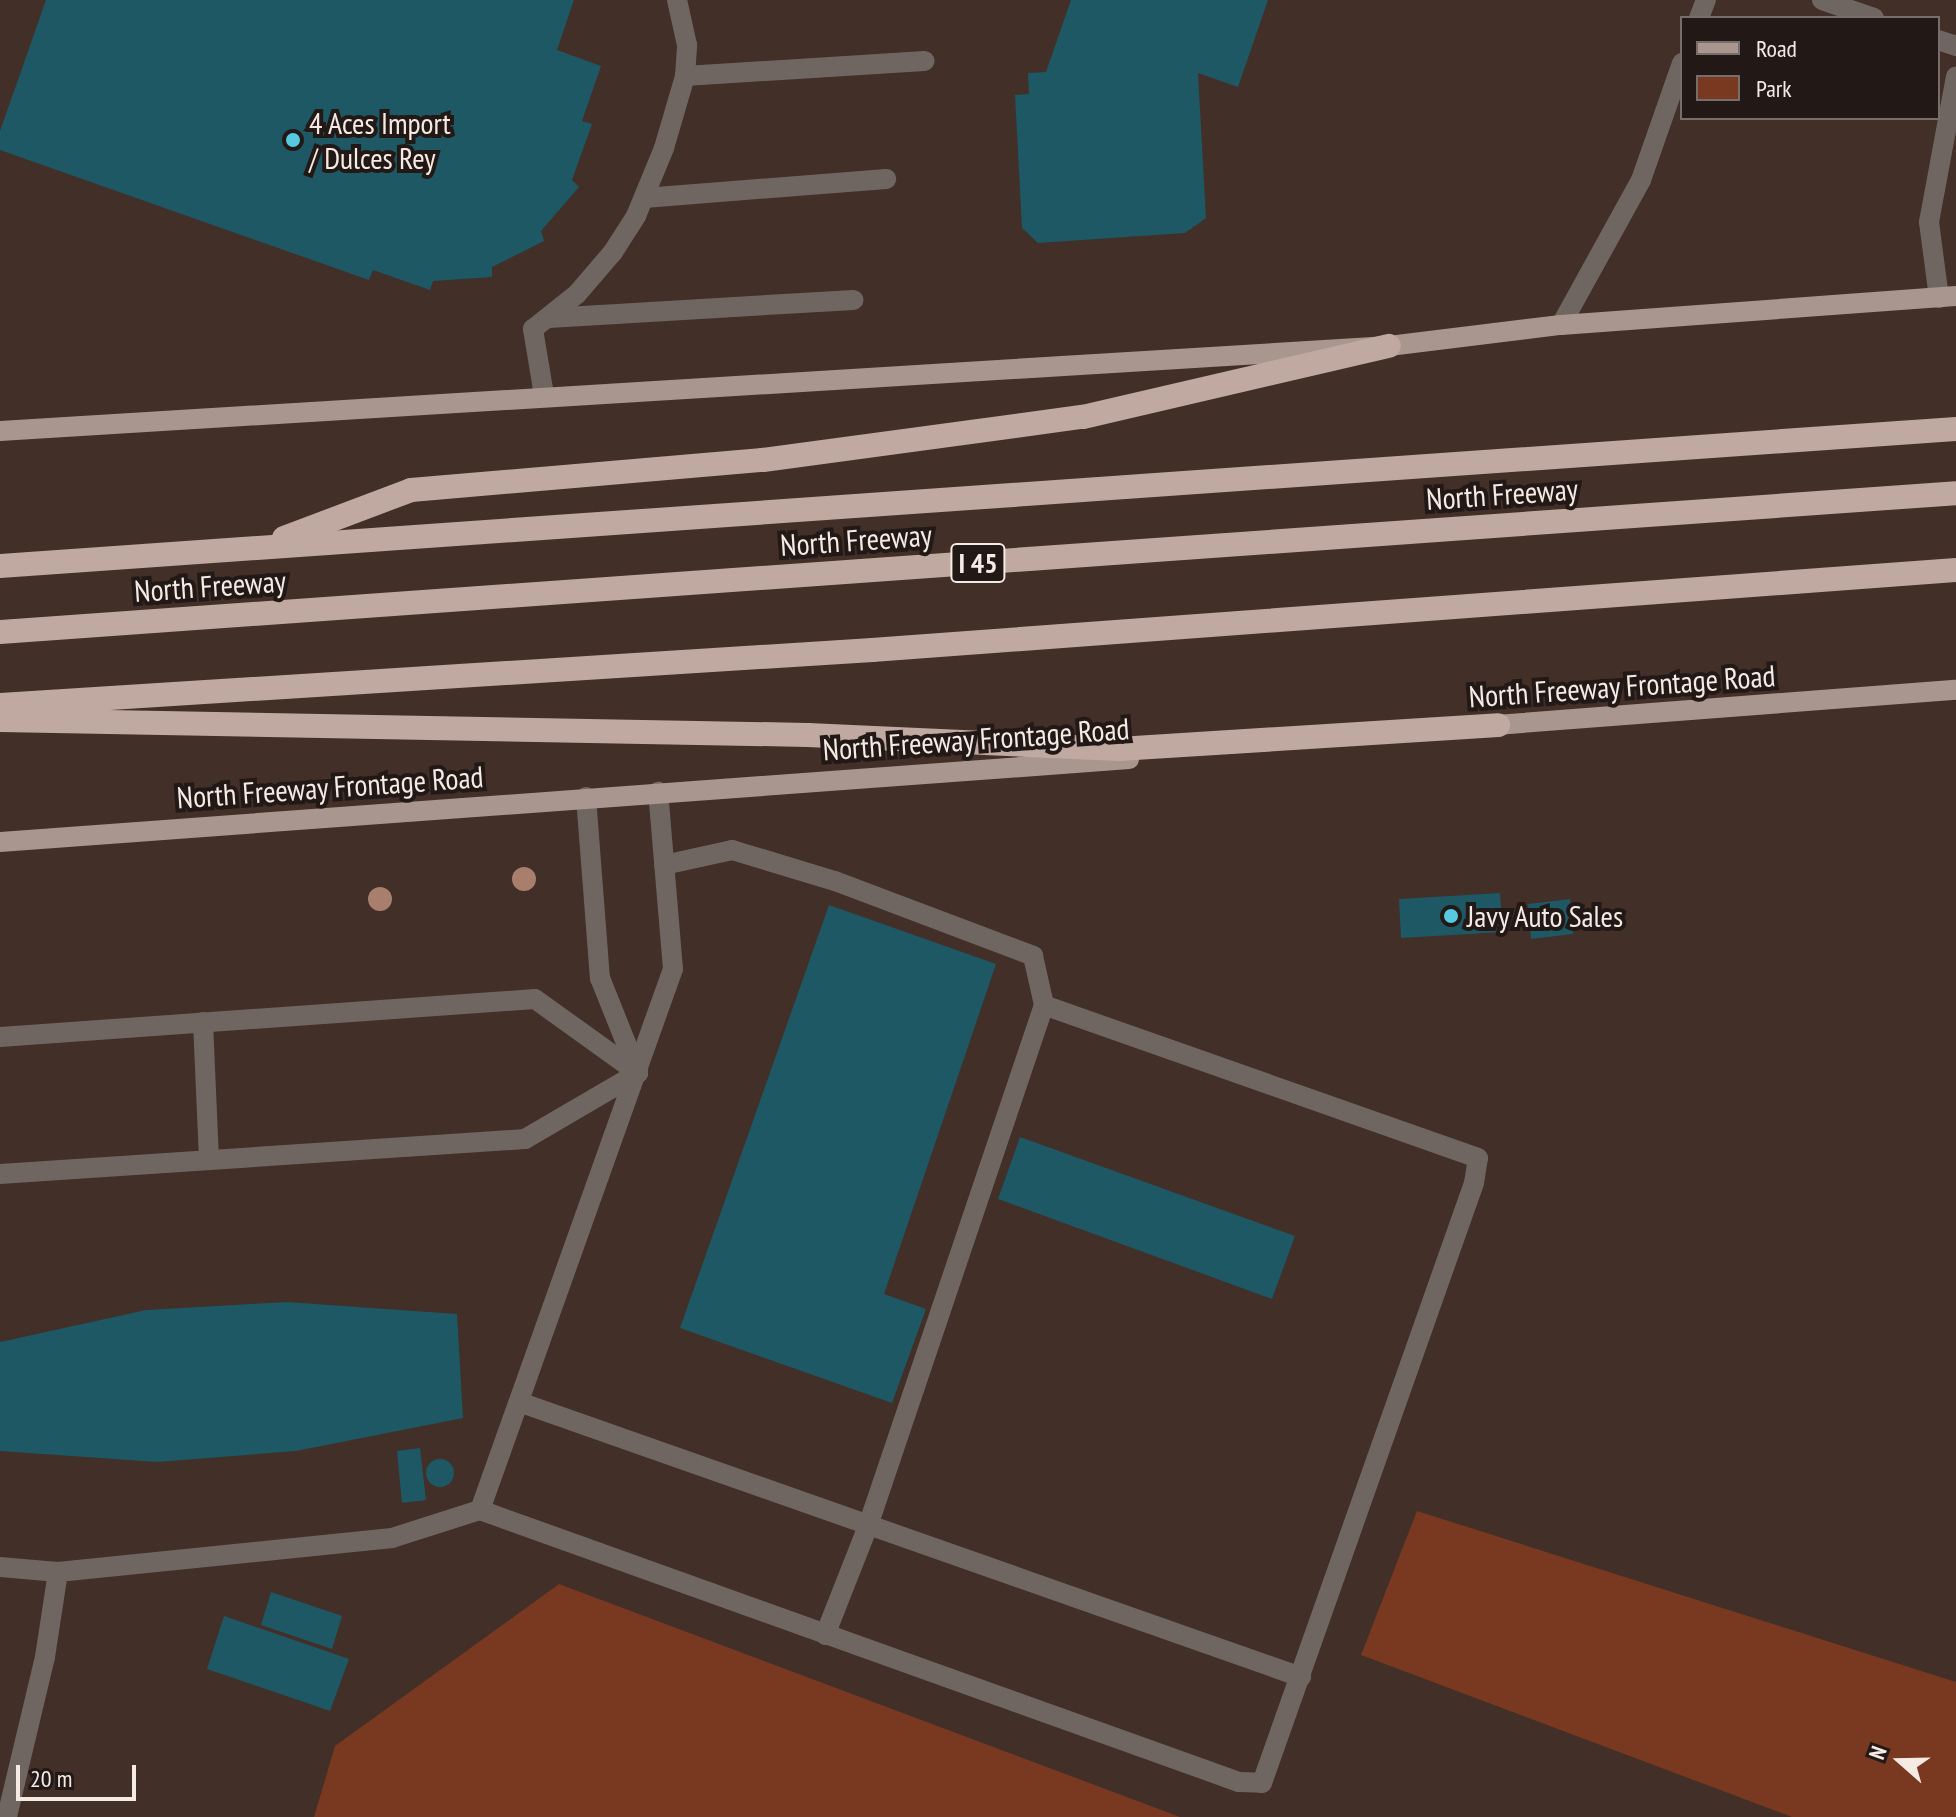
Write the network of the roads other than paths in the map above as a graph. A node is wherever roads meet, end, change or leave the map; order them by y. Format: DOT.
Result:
graph roads {
  1 [pos="677,0"];
  2 [pos="1822,0"];
  3 [pos="1868,16"];
  4 [pos="925,61"];
  5 [pos="1680,69"];
  6 [pos="685,76"];
  7 [pos="1956,76"];
  8 [pos="886,179"];
  9 [pos="644,198"];
  10 [pos="1947,297"];
  11 [pos="853,300"];
  12 [pos="549,318"];
  13 [pos="1561,325"];
  14 [pos="1389,346"];
  15 [pos="544,395"];
  16 [pos="1956,429"];
  17 [pos="0,431"];
  18 [pos="1956,493"];
  19 [pos="259,547"];
  20 [pos="0,566"];
  21 [pos="1956,570"];
  22 [pos="0,632"];
  23 [pos="1956,690"];
  24 [pos="0,705"];
  25 [pos="0,720"];
  26 [pos="1498,725"];
  27 [pos="658,792"];
  28 [pos="586,797"];
  29 [pos="0,842"];
  30 [pos="664,865"];
  31 [pos="1044,1005"];
  32 [pos="203,1022"];
  33 [pos="0,1037"];
  34 [pos="638,1073"];
  35 [pos="209,1160"];
  36 [pos="0,1174"];
  37 [pos="519,1402"];
  38 [pos="480,1510"];
  39 [pos="868,1526"];
  40 [pos="0,1567"];
  41 [pos="58,1572"];
  42 [pos="825,1635"];
  43 [pos="1301,1677"];
  44 [pos="7,1817"];
  1 -- 6 [label="lane"];
  2 -- 3 [label="lane"];
  4 -- 6 [label="lane"];
  5 -- 13 [label="lane"];
  6 -- 9 [label="lane"];
  7 -- 10 [label="lane"];
  8 -- 9 [label="lane"];
  9 -- 12 [label="lane"];
  10 -- 13 [label="main road"];
  11 -- 12 [label="lane"];
  12 -- 15 [label="lane"];
  13 -- 14 [label="main road"];
  14 -- 15 [label="main road"];
  14 -- 19 [label="highway"];
  15 -- 17 [label="main road"];
  16 -- 19 [label="highway, North Freeway / I 45"];
  18 -- 22 [label="highway, North Freeway / I 45"];
  19 -- 20 [label="highway, North Freeway / I 45"];
  21 -- 24 [label="highway"];
  23 -- 26 [label="main road, North Freeway Frontage Road"];
  25 -- 26 [label="highway"];
  26 -- 27 [label="main road, North Freeway Frontage Road"];
  27 -- 28 [label="main road, North Freeway Frontage Road"];
  27 -- 30 [label="lane"];
  28 -- 29 [label="main road, North Freeway Frontage Road"];
  28 -- 34 [label="lane"];
  30 -- 31 [label="lane"];
  30 -- 34 [label="lane"];
  31 -- 39 [label="lane"];
  31 -- 43 [label="lane"];
  32 -- 33 [label="lane"];
  32 -- 34 [label="lane"];
  32 -- 35 [label="lane"];
  34 -- 35 [label="lane"];
  34 -- 37 [label="lane"];
  35 -- 36 [label="lane"];
  37 -- 38 [label="lane"];
  37 -- 39 [label="lane"];
  38 -- 41 [label="lane"];
  38 -- 42 [label="lane"];
  39 -- 42 [label="lane"];
  39 -- 43 [label="lane"];
  40 -- 41 [label="lane"];
  41 -- 44 [label="lane"];
  42 -- 43 [label="lane"];
}
